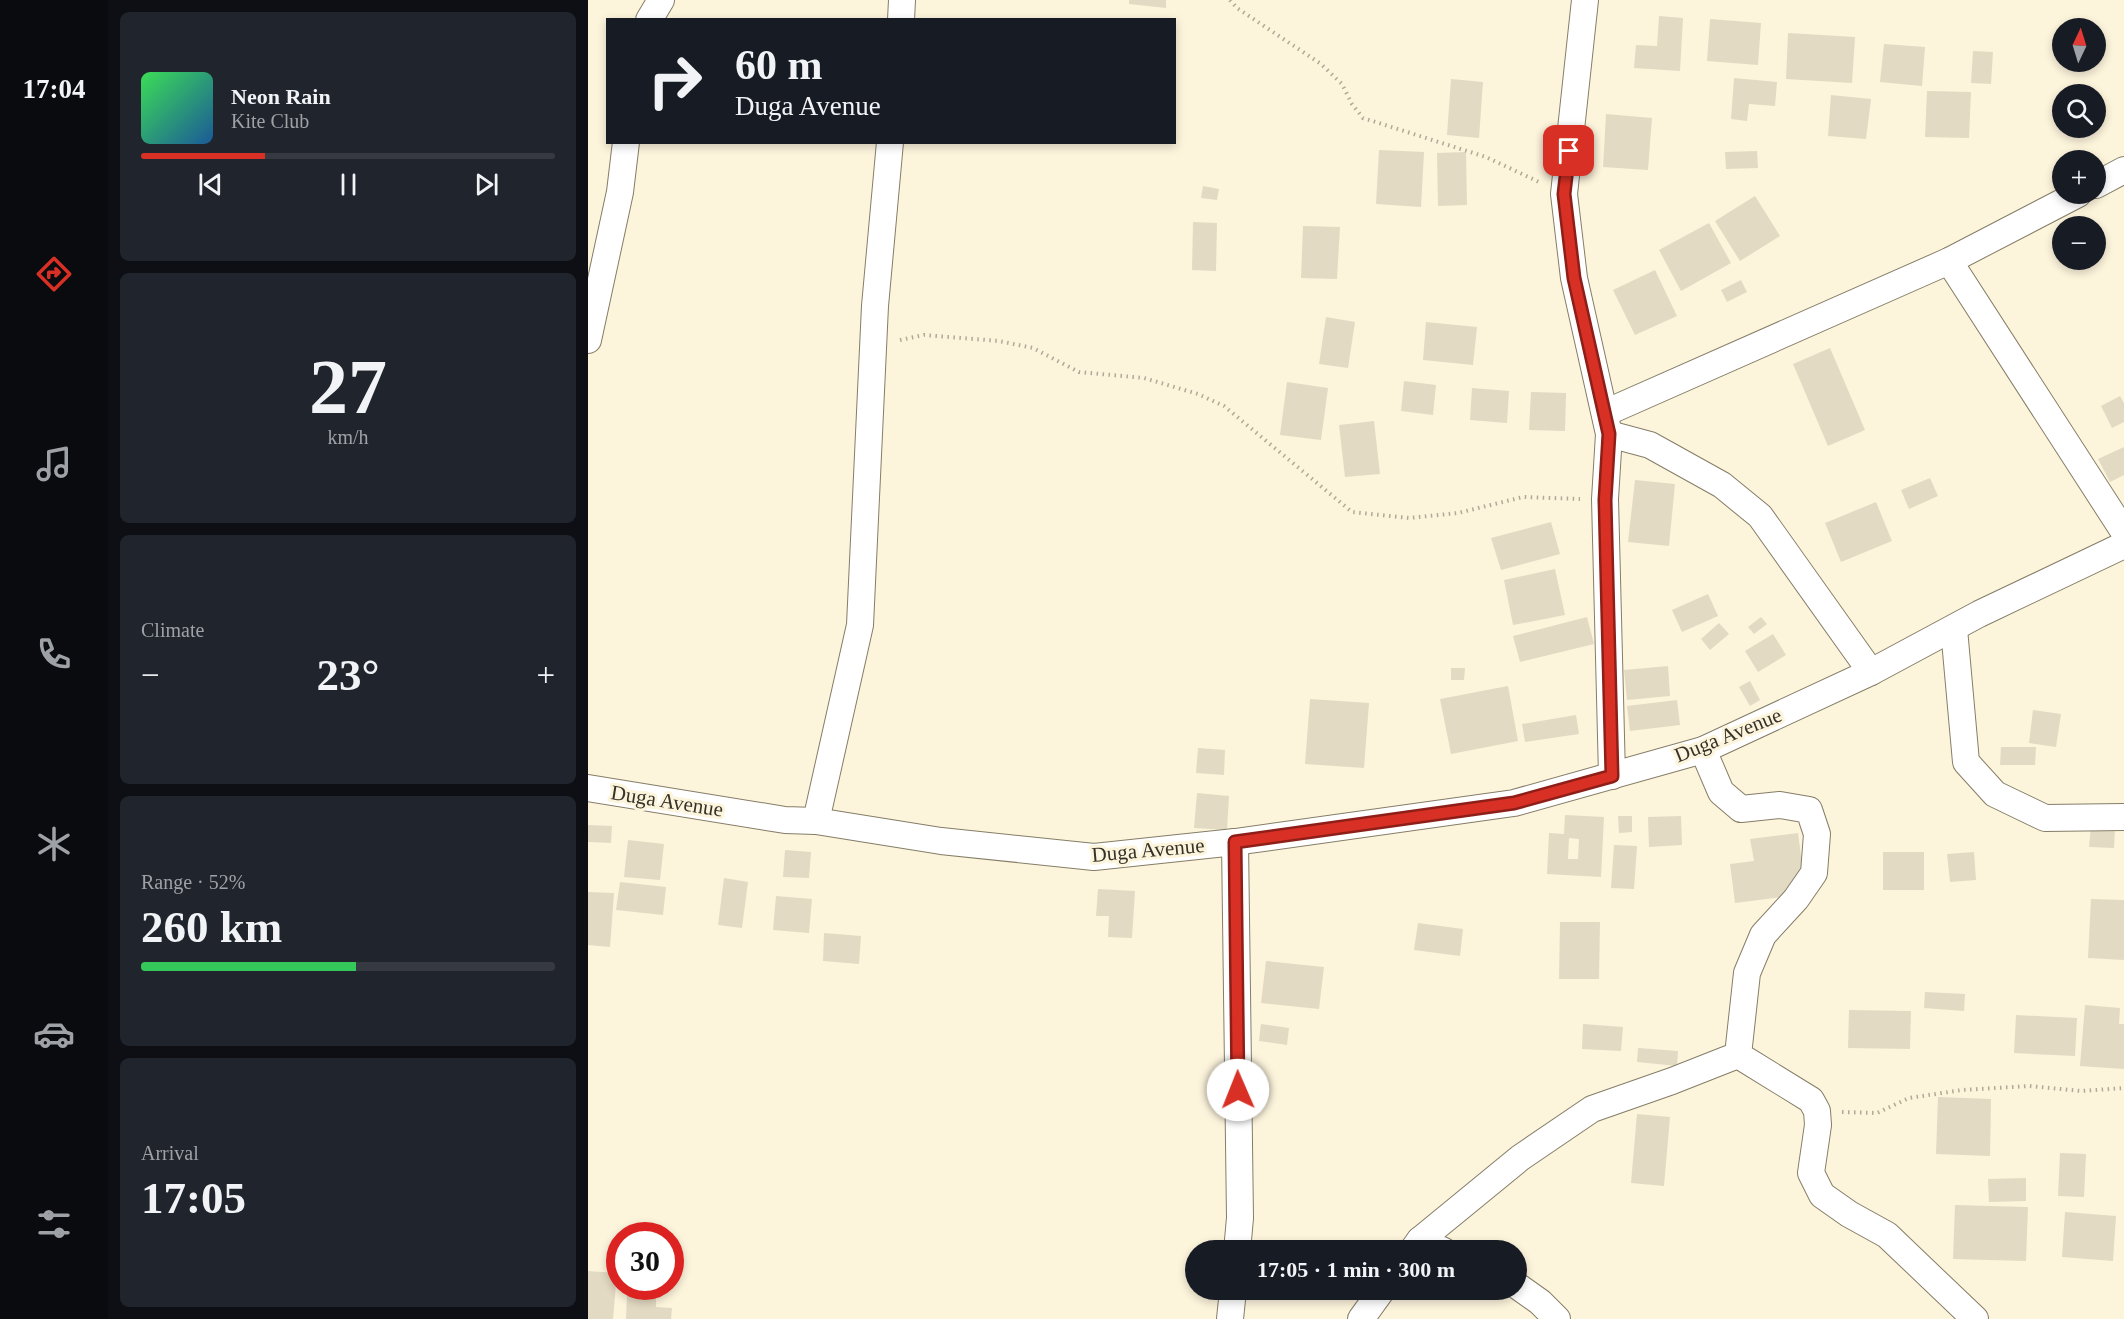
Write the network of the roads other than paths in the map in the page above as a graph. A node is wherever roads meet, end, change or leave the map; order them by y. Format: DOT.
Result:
graph roads {
  1 [pos="661,0"];
  2 [pos="903,0"];
  3 [pos="1585,0"];
  4 [pos="650,18"];
  5 [pos="901,18"];
  6 [pos="626,144"];
  7 [pos="890,144"];
  8 [pos="2124,170"];
  9 [pos="2106,179"];
  10 [pos="2059,204"];
  11 [pos="1949,261"];
  12 [pos="588,340"];
  13 [pos="1607,424"];
  14 [pos="2124,532"];
  15 [pos="2124,544"];
  16 [pos="1954,629"];
  17 [pos="1870,672"];
  18 [pos="1703,750"];
  19 [pos="1612,776"];
  20 [pos="588,788"];
  21 [pos="2124,817"];
  22 [pos="816,821"];
  23 [pos="1235,842"];
  24 [pos="1738,1055"];
  25 [pos="1238,1240"];
  26 [pos="1423,1240"];
  27 [pos="1527,1293"];
  28 [pos="1232,1300"];
  29 [pos="1375,1300"];
  30 [pos="1230,1319"];
  31 [pos="1361,1319"];
  32 [pos="1557,1319"];
  33 [pos="1975,1319"];
  1 -- 4 [label="street"];
  2 -- 5 [label="street"];
  3 -- 13 [label="street"];
  6 -- 12 [label="street"];
  7 -- 22 [label="street"];
  8 -- 9 [label="street"];
  10 -- 11 [label="street"];
  11 -- 13 [label="street"];
  11 -- 14 [label="street"];
  13 -- 17 [label="street"];
  13 -- 19 [label="street"];
  15 -- 16 [label="street, Duga Avenue"];
  16 -- 17 [label="street, Duga Avenue"];
  16 -- 21 [label="street"];
  17 -- 18 [label="street, Duga Avenue"];
  18 -- 19 [label="street, Duga Avenue"];
  18 -- 24 [label="street"];
  19 -- 23 [label="street, Duga Avenue"];
  20 -- 22 [label="street, Duga Avenue"];
  22 -- 23 [label="street, Duga Avenue"];
  23 -- 25 [label="street"];
  24 -- 26 [label="street"];
  24 -- 33 [label="street"];
  27 -- 32 [label="street"];
  28 -- 30 [label="street"];
  29 -- 31 [label="street"];
}
